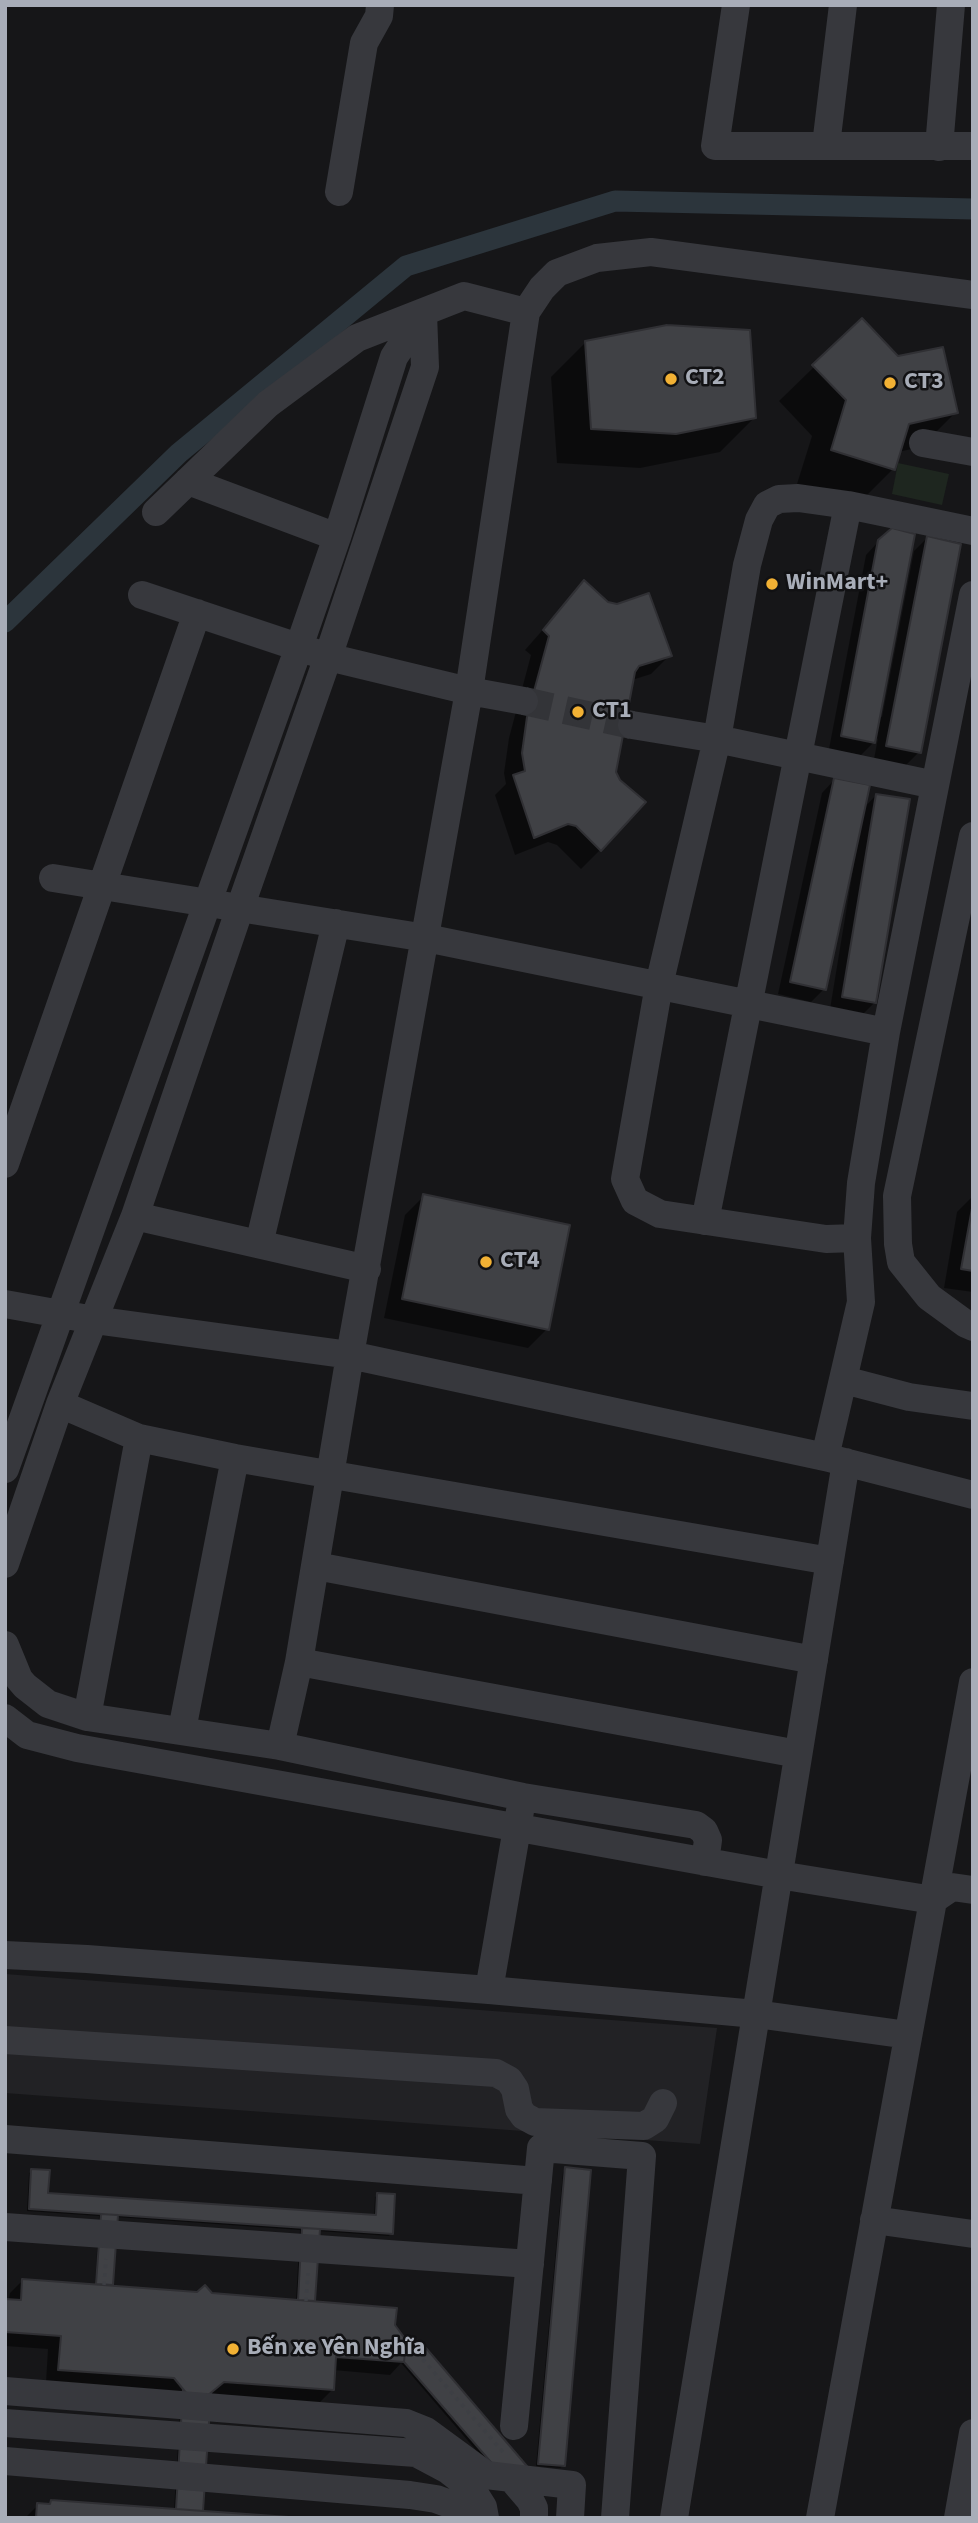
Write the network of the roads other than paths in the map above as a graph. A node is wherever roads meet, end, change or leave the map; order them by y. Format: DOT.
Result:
graph roads {
  1 [pos="380,5"];
  2 [pos="736,5"];
  3 [pos="844,5"];
  4 [pos="951,5"];
  5 [pos="826,145"];
  6 [pos="973,146"];
  7 [pos="939,147"];
  8 [pos="339,192"];
  9 [pos="973,295"];
  10 [pos="526,312"];
  11 [pos="423,313"];
  12 [pos="923,443"];
  13 [pos="973,452"];
  14 [pos="188,481"];
  15 [pos="848,505"];
  16 [pos="156,512"];
  17 [pos="973,531"];
  18 [pos="337,537"];
  19 [pos="142,595"];
  20 [pos="973,595"];
  21 [pos="197,613"];
  22 [pos="299,647"];
  23 [pos="328,657"];
  24 [pos="468,691"];
  25 [pos="524,701"];
  26 [pos="632,725"];
  27 [pos="718,739"];
  28 [pos="798,756"];
  29 [pos="935,785"];
  30 [pos="973,836"];
  31 [pos="53,878"];
  32 [pos="102,886"];
  33 [pos="209,903"];
  34 [pos="240,908"];
  35 [pos="336,923"];
  36 [pos="426,938"];
  37 [pos="659,985"];
  38 [pos="748,1003"];
  39 [pos="886,1032"];
  40 [pos="5,1164"];
  41 [pos="135,1216"];
  42 [pos="705,1221"];
  43 [pos="857,1238"];
  44 [pos="259,1244"];
  45 [pos="367,1269"];
  46 [pos="5,1304"];
  47 [pos="61,1313"];
  48 [pos="94,1320"];
  49 [pos="973,1326"];
  50 [pos="350,1355"];
  51 [pos="844,1380"];
  52 [pos="60,1404"];
  53 [pos="973,1406"];
  54 [pos="139,1438"];
  55 [pos="235,1458"];
  56 [pos="836,1459"];
  57 [pos="5,1469"];
  58 [pos="332,1474"];
  59 [pos="973,1495"];
  60 [pos="830,1561"];
  61 [pos="5,1564"];
  62 [pos="316,1566"];
  63 [pos="5,1645"];
  64 [pos="814,1660"];
  65 [pos="299,1662"];
  66 [pos="973,1682"];
  67 [pos="25,1686"];
  68 [pos="5,1707"];
  69 [pos="87,1717"];
  70 [pos="5,1718"];
  71 [pos="182,1730"];
  72 [pos="280,1746"];
  73 [pos="798,1754"];
  74 [pos="523,1797"];
  75 [pos="517,1828"];
  76 [pos="705,1861"];
  77 [pos="779,1875"];
  78 [pos="973,1890"];
  79 [pos="933,1900"];
  80 [pos="5,1955"];
  81 [pos="489,1990"];
  82 [pos="756,2014"];
  83 [pos="908,2035"];
  84 [pos="5,2040"];
  85 [pos="663,2103"];
  86 [pos="5,2139"];
  87 [pos="538,2181"];
  88 [pos="874,2220"];
  89 [pos="5,2227"];
  90 [pos="973,2234"];
  91 [pos="530,2264"];
  92 [pos="5,2391"];
  93 [pos="5,2423"];
  94 [pos="514,2426"];
  95 [pos="973,2433"];
  96 [pos="5,2461"];
  97 [pos="510,2468"];
  98 [pos="471,2518"];
  99 [pos="485,2518"];
  100 [pos="534,2518"];
  101 [pos="570,2518"];
  102 [pos="615,2518"];
  103 [pos="674,2518"];
  104 [pos="820,2518"];
  105 [pos="958,2518"];
  1 -- 8 [label="street"];
  2 -- 5 [label="street"];
  3 -- 5 [label="street"];
  4 -- 7 [label="street"];
  5 -- 7 [label="street"];
  6 -- 7 [label="street"];
  9 -- 10 [label="street"];
  10 -- 11 [label="street"];
  10 -- 24 [label="street"];
  11 -- 14 [label="street"];
  11 -- 18 [label="street"];
  11 -- 23 [label="street"];
  12 -- 13 [label="street"];
  14 -- 16 [label="street"];
  14 -- 18 [label="street"];
  15 -- 17 [label="street"];
  15 -- 27 [label="street"];
  15 -- 28 [label="street"];
  18 -- 22 [label="street"];
  19 -- 21 [label="street"];
  20 -- 29 [label="street"];
  21 -- 22 [label="street"];
  21 -- 32 [label="street"];
  22 -- 23 [label="street"];
  22 -- 33 [label="street"];
  23 -- 24 [label="street"];
  23 -- 34 [label="street"];
  24 -- 25 [label="street"];
  24 -- 36 [label="street"];
  26 -- 27 [label="street"];
  27 -- 28 [label="street"];
  27 -- 37 [label="street"];
  28 -- 29 [label="street"];
  28 -- 38 [label="street"];
  29 -- 39 [label="street"];
  30 -- 49 [label="street"];
  31 -- 32 [label="street"];
  32 -- 33 [label="street"];
  32 -- 40 [label="street"];
  33 -- 34 [label="street"];
  33 -- 47 [label="street"];
  34 -- 35 [label="street"];
  34 -- 41 [label="street"];
  35 -- 36 [label="street"];
  35 -- 44 [label="street"];
  36 -- 37 [label="street"];
  36 -- 45 [label="street"];
  37 -- 38 [label="street"];
  37 -- 42 [label="street"];
  38 -- 39 [label="street"];
  38 -- 42 [label="street"];
  39 -- 43 [label="street"];
  41 -- 44 [label="street"];
  41 -- 48 [label="street"];
  42 -- 43 [label="street"];
  43 -- 51 [label="street"];
  44 -- 45 [label="street"];
  45 -- 50 [label="street"];
  46 -- 47 [label="street"];
  47 -- 48 [label="street"];
  47 -- 57 [label="street"];
  48 -- 50 [label="street"];
  48 -- 52 [label="street"];
  50 -- 56 [label="street"];
  50 -- 58 [label="street"];
  51 -- 53 [label="street"];
  51 -- 56 [label="street"];
  52 -- 54 [label="street"];
  52 -- 61 [label="street"];
  54 -- 55 [label="street"];
  54 -- 69 [label="street"];
  55 -- 58 [label="street"];
  55 -- 71 [label="street"];
  56 -- 59 [label="street"];
  56 -- 60 [label="street"];
  58 -- 60 [label="street"];
  58 -- 62 [label="street"];
  60 -- 64 [label="street"];
  62 -- 64 [label="street"];
  62 -- 65 [label="street"];
  63 -- 67 [label="street"];
  64 -- 73 [label="street"];
  65 -- 72 [label="street"];
  65 -- 73 [label="street"];
  66 -- 79 [label="street"];
  67 -- 68 [label="street"];
  67 -- 69 [label="street"];
  69 -- 71 [label="street"];
  70 -- 75 [label="street"];
  71 -- 72 [label="street"];
  72 -- 74 [label="street"];
  73 -- 77 [label="street"];
  74 -- 75 [label="street"];
  74 -- 76 [label="street"];
  75 -- 76 [label="street"];
  75 -- 81 [label="street"];
  76 -- 77 [label="street"];
  77 -- 79 [label="street"];
  77 -- 82 [label="street"];
  78 -- 79 [label="street"];
  79 -- 83 [label="street"];
  80 -- 81 [label="street"];
  81 -- 82 [label="street"];
  82 -- 83 [label="street"];
  82 -- 103 [label="street"];
  83 -- 88 [label="street"];
  84 -- 85 [label="street"];
  86 -- 87 [label="street"];
  87 -- 91 [label="street"];
  87 -- 102 [label="street"];
  88 -- 90 [label="street"];
  88 -- 104 [label="street"];
  89 -- 91 [label="street"];
  91 -- 94 [label="street"];
  92 -- 97 [label="street"];
  93 -- 99 [label="street"];
  95 -- 105 [label="street"];
  96 -- 98 [label="street"];
  97 -- 100 [label="street"];
  97 -- 101 [label="street"];
}
